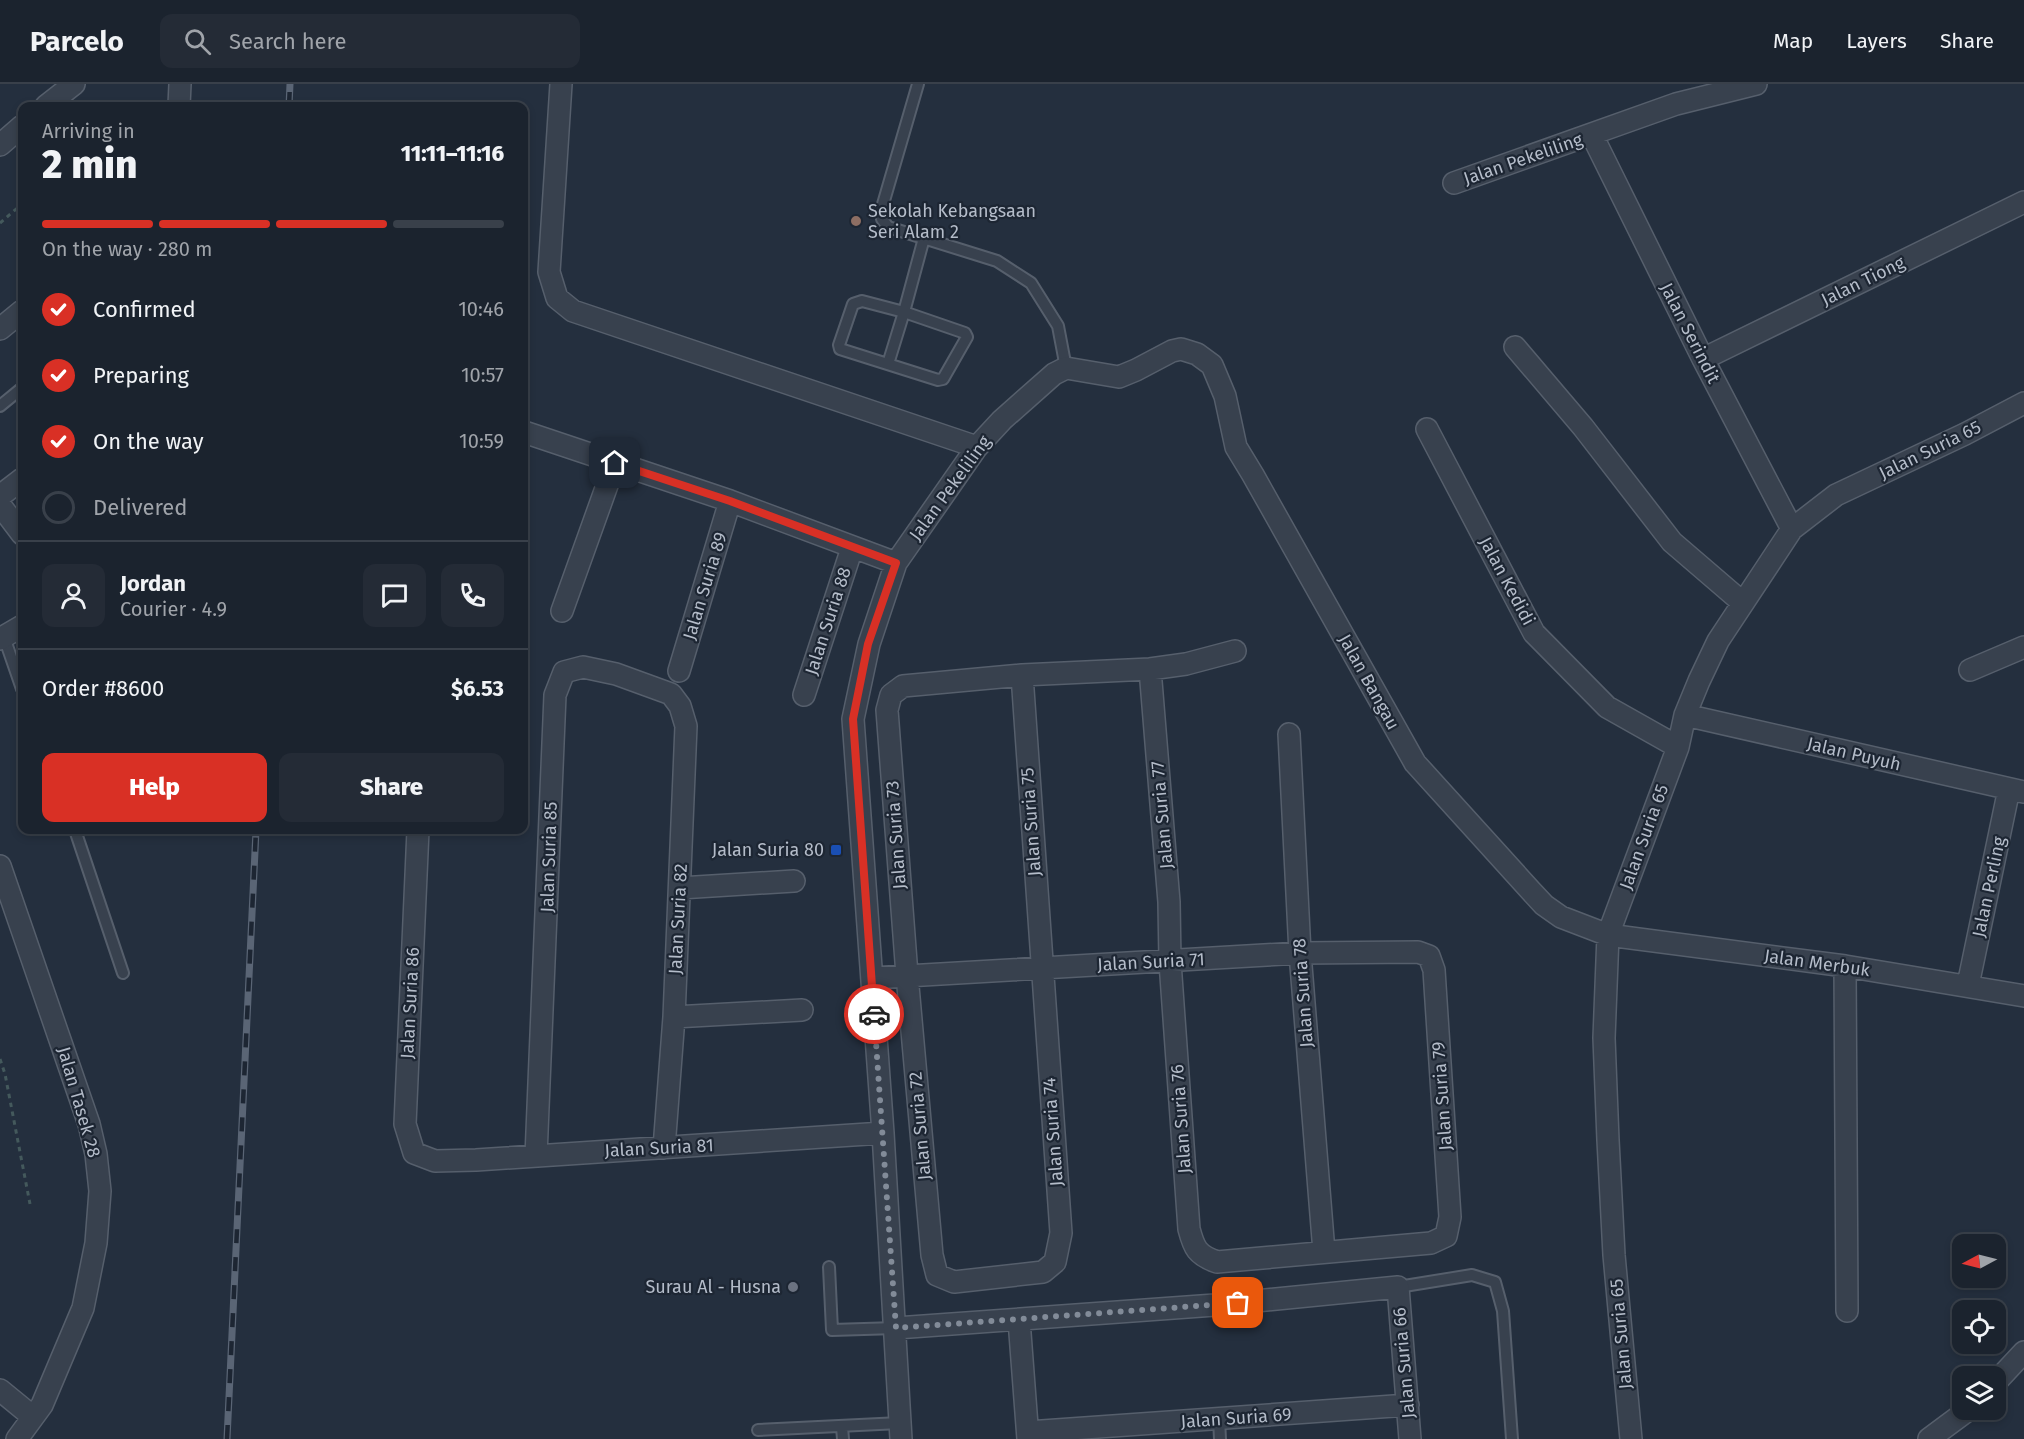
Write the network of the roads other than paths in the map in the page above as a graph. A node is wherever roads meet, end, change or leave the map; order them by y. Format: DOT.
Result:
graph roads {
  1 [pos="180,84"];
  2 [pos="561,84"];
  3 [pos="918,84"];
  4 [pos="1756,84"];
  5 [pos="179,102"];
  6 [pos="18,129"];
  7 [pos="1592,135"];
  8 [pos="0,145"];
  9 [pos="1454,183"];
  10 [pos="2024,202"];
  11 [pos="924,238"];
  12 [pos="904,312"];
  13 [pos="18,314"];
  14 [pos="0,329"];
  15 [pos="1515,347"];
  16 [pos="1703,359"];
  17 [pos="888,364"];
  18 [pos="1066,368"];
  19 [pos="18,391"];
  20 [pos="2024,403"];
  21 [pos="0,406"];
  22 [pos="1427,429"];
  23 [pos="528,433"];
  24 [pos="977,447"];
  25 [pos="615,463"];
  26 [pos="18,482"];
  27 [pos="0,496"];
  28 [pos="730,501"];
  29 [pos="0,505"];
  30 [pos="18,529"];
  31 [pos="1792,529"];
  32 [pos="852,548"];
  33 [pos="896,563"];
  34 [pos="1743,603"];
  35 [pos="562,611"];
  36 [pos="9,634"];
  37 [pos="2024,647"];
  38 [pos="1235,651"];
  39 [pos="1150,669"];
  40 [pos="1970,670"];
  41 [pos="679,671"];
  42 [pos="18,672"];
  43 [pos="1022,675"];
  44 [pos="671,694"];
  45 [pos="804,695"];
  46 [pos="1685,715"];
  47 [pos="1289,734"];
  48 [pos="1678,747"];
  49 [pos="2017,790"];
  50 [pos="76,834"];
  51 [pos="418,834"];
  52 [pos="2,877"];
  53 [pos="794,881"];
  54 [pos="680,888"];
  55 [pos="1608,935"];
  56 [pos="1300,953"];
  57 [pos="1429,956"];
  58 [pos="1170,962"];
  59 [pos="1845,966"];
  60 [pos="1041,968"];
  61 [pos="123,973"];
  62 [pos="907,975"];
  63 [pos="872,978"];
  64 [pos="1968,985"];
  65 [pos="2024,996"];
  66 [pos="802,1010"];
  67 [pos="674,1017"];
  68 [pos="883,1133"];
  69 [pos="664,1148"];
  70 [pos="536,1156"];
  71 [pos="435,1161"];
  72 [pos="1324,1252"];
  73 [pos="829,1267"];
  74 [pos="937,1275"];
  75 [pos="1398,1287"];
  76 [pos="1847,1311"];
  77 [pos="1019,1320"];
  78 [pos="896,1328"];
  79 [pos="2024,1352"];
  80 [pos="2006,1371"];
  81 [pos="0,1390"];
  82 [pos="1408,1405"];
  83 [pos="33,1417"];
  84 [pos="1955,1420"];
  85 [pos="842,1427"];
  86 [pos="1220,1429"];
  87 [pos="758,1430"];
  88 [pos="901,1431"];
  89 [pos="1028,1436"];
  90 [pos="17,1439"];
  91 [pos="843,1439"];
  92 [pos="1410,1439"];
  93 [pos="1512,1439"];
  94 [pos="1631,1439"];
  95 [pos="1929,1439"];
  1 -- 5 [label="street"];
  2 -- 24 [label="street"];
  3 -- 11 [label="lane"];
  4 -- 7 [label="street, Jalan Pekeliling"];
  6 -- 8 [label="street"];
  7 -- 9 [label="street, Jalan Pekeliling"];
  7 -- 16 [label="street, Jalan Serindit"];
  10 -- 16 [label="street, Jalan Tiong"];
  11 -- 12 [label="lane"];
  11 -- 18 [label="lane"];
  12 -- 17 [label="lane"];
  12 -- 17 [label="lane"];
  12 -- 17 [label="lane"];
  13 -- 14 [label="street"];
  15 -- 34 [label="street"];
  16 -- 31 [label="street, Jalan Serindit"];
  18 -- 24 [label="street, Jalan Pekeliling"];
  18 -- 55 [label="street, Jalan Bangau"];
  19 -- 21 [label="lane"];
  20 -- 31 [label="street, Jalan Suria 65"];
  22 -- 48 [label="street, Jalan Kedidi"];
  23 -- 25 [label="street"];
  24 -- 33 [label="street, Jalan Pekeliling"];
  25 -- 28 [label="street"];
  25 -- 35 [label="street"];
  26 -- 27 [label="street"];
  28 -- 32 [label="street"];
  28 -- 41 [label="street, Jalan Suria 89"];
  29 -- 30 [label="street"];
  31 -- 34 [label="street, Jalan Suria 65"];
  32 -- 33 [label="street"];
  32 -- 45 [label="street, Jalan Suria 88"];
  33 -- 63 [label="street, Jalan Pekeliling"];
  34 -- 46 [label="street, Jalan Suria 65"];
  36 -- 42 [label="lane"];
  37 -- 40 [label="street"];
  38 -- 39 [label="street"];
  39 -- 43 [label="street"];
  39 -- 58 [label="street, Jalan Suria 77"];
  43 -- 60 [label="street, Jalan Suria 75"];
  43 -- 62 [label="street, Jalan Suria 73"];
  44 -- 54 [label="street, Jalan Suria 82"];
  44 -- 70 [label="street, Jalan Suria 85"];
  46 -- 48 [label="street, Jalan Suria 65"];
  46 -- 49 [label="street, Jalan Puyuh"];
  47 -- 56 [label="street, Jalan Suria 78"];
  48 -- 55 [label="street, Jalan Suria 65"];
  49 -- 64 [label="street, Jalan Perling"];
  50 -- 61 [label="lane"];
  51 -- 71 [label="street, Jalan Suria 86"];
  52 -- 83 [label="street, Jalan Tasek 28"];
  53 -- 54 [label="street"];
  54 -- 67 [label="street, Jalan Suria 82"];
  55 -- 59 [label="street, Jalan Merbuk"];
  55 -- 94 [label="street, Jalan Suria 65"];
  56 -- 57 [label="street, Jalan Suria 71"];
  56 -- 58 [label="street, Jalan Suria 71"];
  56 -- 72 [label="street, Jalan Suria 78"];
  57 -- 72 [label="street, Jalan Suria 79"];
  58 -- 60 [label="street, Jalan Suria 71"];
  58 -- 72 [label="street, Jalan Suria 76"];
  59 -- 64 [label="street, Jalan Merbuk"];
  59 -- 76 [label="street"];
  60 -- 62 [label="street, Jalan Suria 71"];
  60 -- 74 [label="street, Jalan Suria 74"];
  62 -- 63 [label="street, Jalan Suria 71"];
  62 -- 74 [label="street, Jalan Suria 72"];
  63 -- 68 [label="street, Jalan Pekeliling"];
  64 -- 65 [label="street, Jalan Merbuk"];
  66 -- 67 [label="street"];
  67 -- 69 [label="street, Jalan Suria 82"];
  68 -- 69 [label="street, Jalan Suria 81"];
  68 -- 78 [label="street, Jalan Pekeliling"];
  69 -- 70 [label="street, Jalan Suria 81"];
  70 -- 71 [label="street, Jalan Suria 81"];
  73 -- 78 [label="lane"];
  75 -- 77 [label="street, Jalan Suria 66"];
  75 -- 82 [label="street, Jalan Suria 66"];
  75 -- 93 [label="lane"];
  77 -- 78 [label="street, Jalan Suria 66"];
  77 -- 89 [label="street"];
  78 -- 88 [label="street, Jalan Pekeliling"];
  79 -- 80 [label="street"];
  81 -- 83 [label="street"];
  82 -- 86 [label="street, Jalan Suria 69"];
  82 -- 92 [label="street, Jalan Suria 66"];
  83 -- 90 [label="street, Jalan Tasek 28"];
  84 -- 95 [label="street"];
  85 -- 87 [label="lane"];
  85 -- 88 [label="lane"];
  85 -- 91 [label="lane"];
  86 -- 89 [label="street, Jalan Suria 69"];
}
